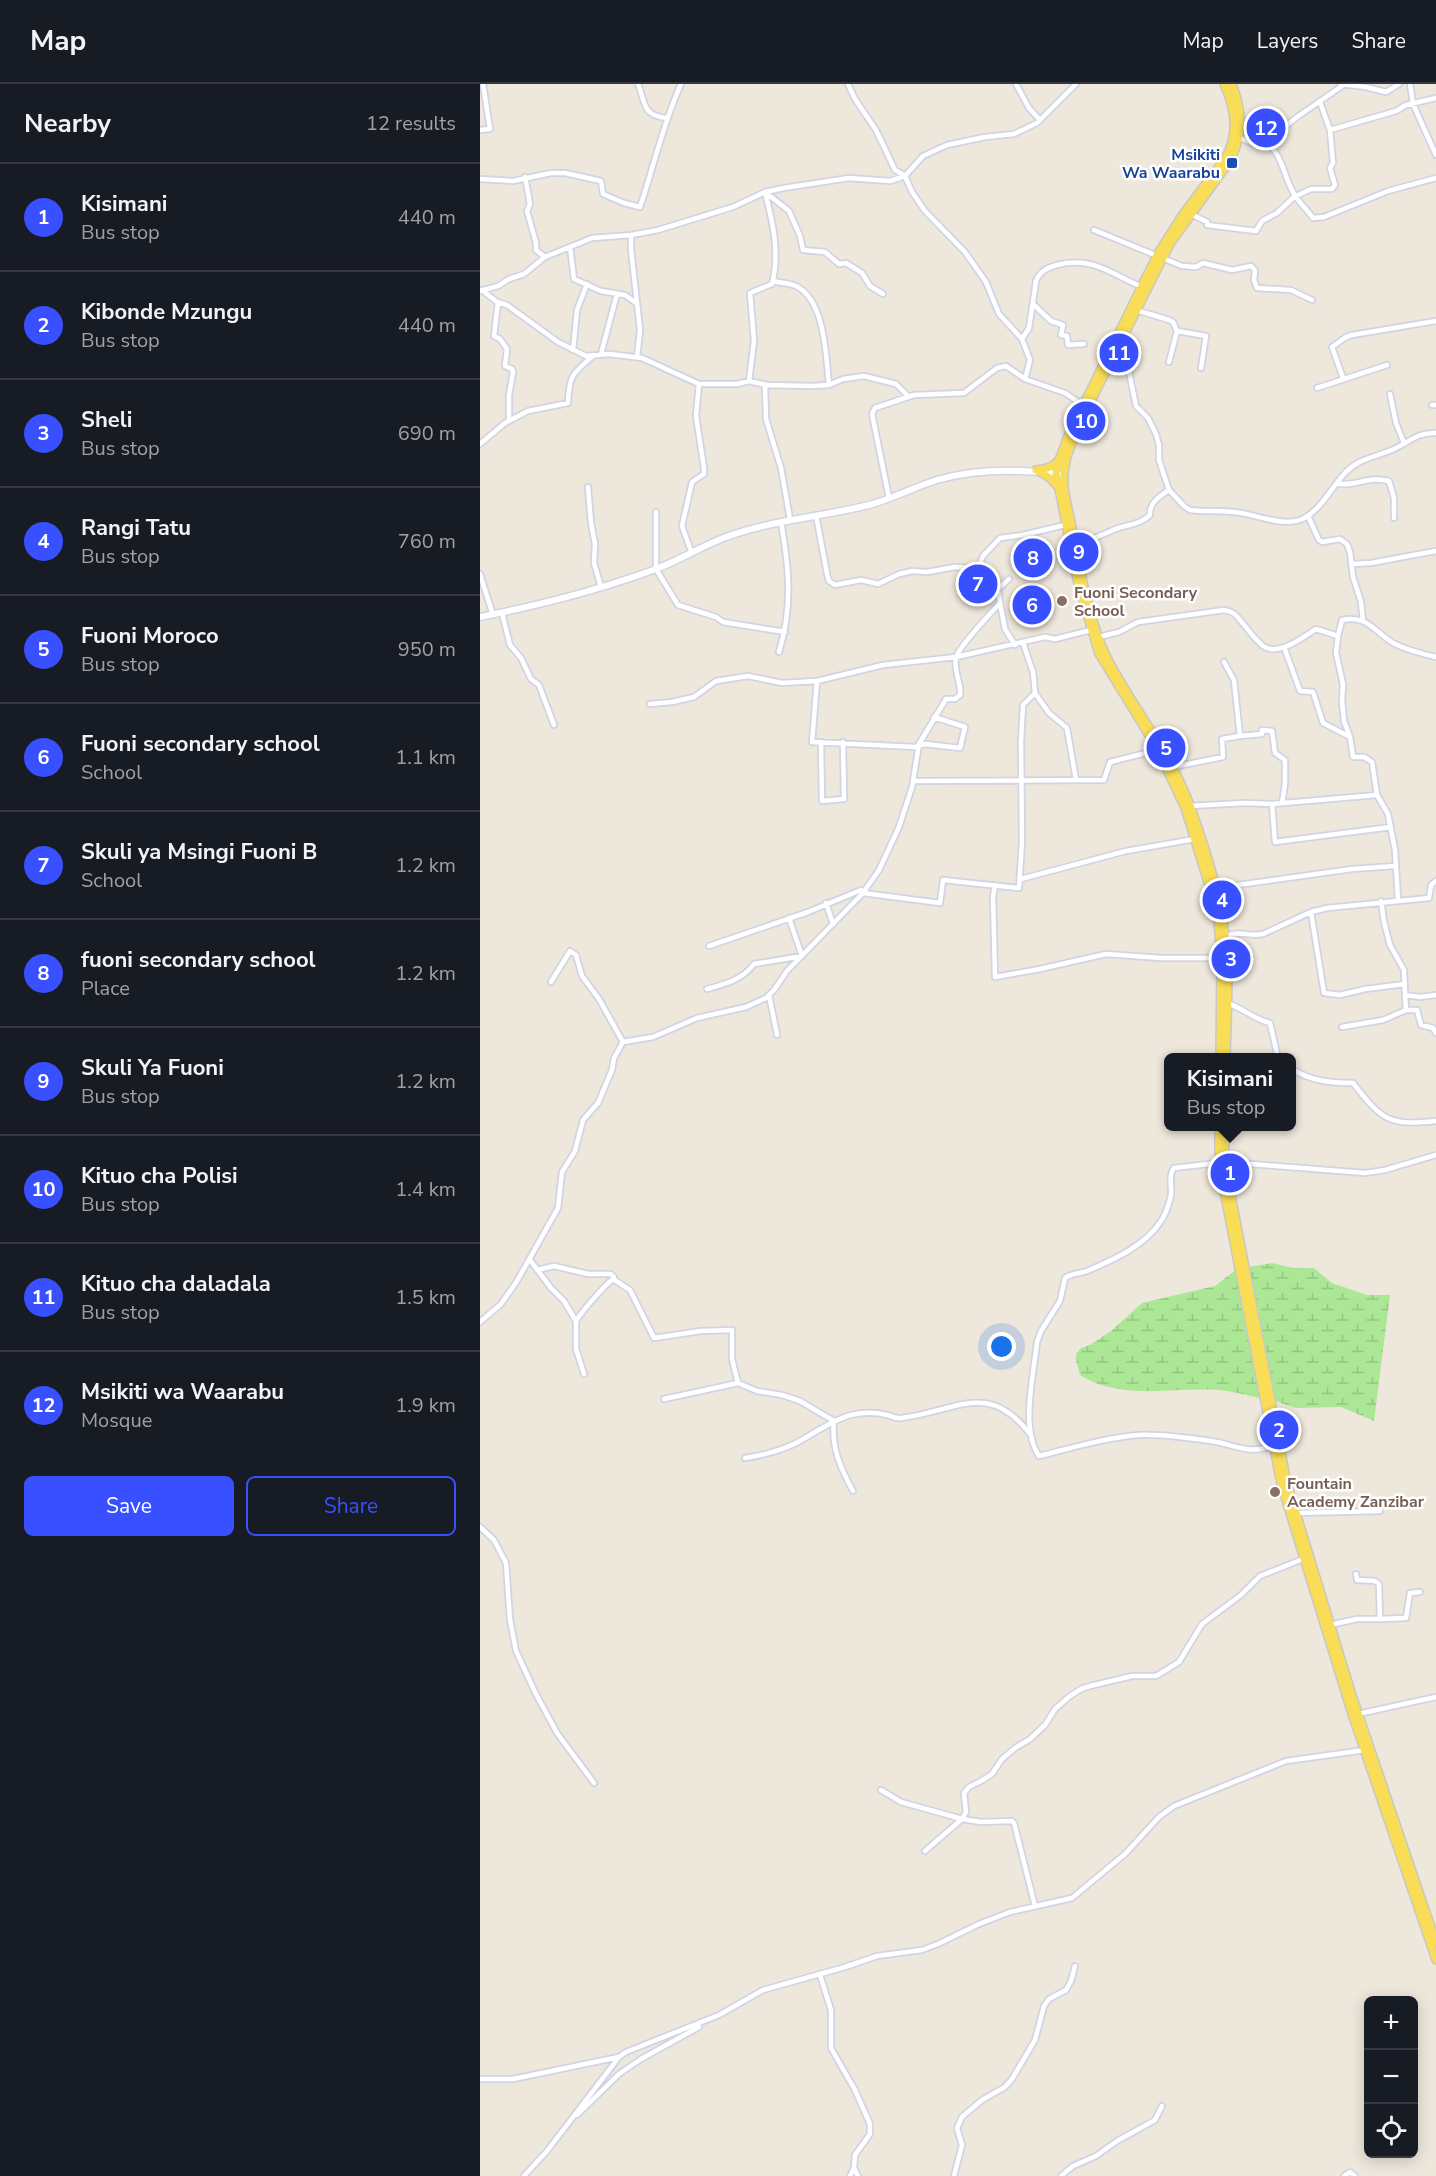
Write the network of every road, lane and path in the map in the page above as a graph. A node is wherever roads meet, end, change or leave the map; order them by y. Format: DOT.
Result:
graph roads {
  1 [pos="483,84"];
  2 [pos="638,84"];
  3 [pos="681,84"];
  4 [pos="848,84"];
  5 [pos="1016,84"];
  6 [pos="1076,84"];
  7 [pos="1224,84"];
  8 [pos="1232,84"];
  9 [pos="1399,84"];
  10 [pos="1410,84"];
  11 [pos="1342,85"];
  12 [pos="1436,98"];
  13 [pos="1320,102"];
  14 [pos="1413,104"];
  15 [pos="666,118"];
  16 [pos="1039,119"];
  17 [pos="480,130"];
  18 [pos="1330,130"];
  19 [pos="1240,138"];
  20 [pos="1266,142"];
  21 [pos="1436,155"];
  22 [pos="905,176"];
  23 [pos="525,177"];
  24 [pos="1436,178"];
  25 [pos="480,179"];
  26 [pos="765,192"];
  27 [pos="1296,196"];
  28 [pos="1191,213"];
  29 [pos="1094,230"];
  30 [pos="631,236"];
  31 [pos="570,247"];
  32 [pos="1160,256"];
  33 [pos="545,257"];
  34 [pos="773,281"];
  35 [pos="587,284"];
  36 [pos="1142,287"];
  37 [pos="481,290"];
  38 [pos="617,294"];
  39 [pos="883,294"];
  40 [pos="1312,300"];
  41 [pos="498,302"];
  42 [pos="636,303"];
  43 [pos="1033,304"];
  44 [pos="1136,310"];
  45 [pos="1436,321"];
  46 [pos="1177,331"];
  47 [pos="1023,339"];
  48 [pos="1084,344"];
  49 [pos="573,350"];
  50 [pos="601,354"];
  51 [pos="593,356"];
  52 [pos="637,357"];
  53 [pos="1169,362"];
  54 [pos="1109,365"];
  55 [pos="1388,365"];
  56 [pos="1202,368"];
  57 [pos="1343,378"];
  58 [pos="1025,379"];
  59 [pos="749,381"];
  60 [pos="699,384"];
  61 [pos="765,385"];
  62 [pos="829,385"];
  63 [pos="1317,388"];
  64 [pos="1390,394"];
  65 [pos="908,396"];
  66 [pos="1083,405"];
  67 [pos="508,421"];
  68 [pos="1436,433"];
  69 [pos="1404,443"];
  70 [pos="480,444"];
  71 [pos="1059,460"];
  72 [pos="1036,470"];
  73 [pos="1060,474"];
  74 [pos="1337,483"];
  75 [pos="588,487"];
  76 [pos="1169,490"];
  77 [pos="1059,493"];
  78 [pos="889,498"];
  79 [pos="656,512"];
  80 [pos="815,514"];
  81 [pos="1308,516"];
  82 [pos="1394,518"];
  83 [pos="790,519"];
  84 [pos="781,522"];
  85 [pos="1065,525"];
  86 [pos="1076,546"];
  87 [pos="691,551"];
  88 [pos="1436,551"];
  89 [pos="1351,564"];
  90 [pos="656,569"];
  91 [pos="480,574"];
  92 [pos="1009,579"];
  93 [pos="601,587"];
  94 [pos="1000,603"];
  95 [pos="502,613"];
  96 [pos="493,615"];
  97 [pos="480,617"];
  98 [pos="1363,621"];
  99 [pos="1090,630"];
  100 [pos="785,633"];
  101 [pos="1338,636"];
  102 [pos="1099,638"];
  103 [pos="1023,643"];
  104 [pos="1015,645"];
  105 [pos="1284,647"];
  106 [pos="780,652"];
  107 [pos="956,657"];
  108 [pos="1436,657"];
  109 [pos="1224,662"];
  110 [pos="817,681"];
  111 [pos="1035,693"];
  112 [pos="650,704"];
  113 [pos="934,717"];
  114 [pos="554,725"];
  115 [pos="1240,736"];
  116 [pos="1350,737"];
  117 [pos="821,742"];
  118 [pos="843,742"];
  119 [pos="919,744"];
  120 [pos="1158,750"];
  121 [pos="1173,767"];
  122 [pos="1076,780"];
  123 [pos="914,781"];
  124 [pos="1023,781"];
  125 [pos="1377,795"];
  126 [pos="1282,803"];
  127 [pos="1272,804"];
  128 [pos="1190,806"];
  129 [pos="1391,827"];
  130 [pos="1195,839"];
  131 [pos="1395,866"];
  132 [pos="1021,879"];
  133 [pos="1436,881"];
  134 [pos="995,885"];
  135 [pos="1216,888"];
  136 [pos="863,893"];
  137 [pos="1398,900"];
  138 [pos="1381,901"];
  139 [pos="826,903"];
  140 [pos="1311,912"];
  141 [pos="789,918"];
  142 [pos="833,924"];
  143 [pos="1226,936"];
  144 [pos="709,945"];
  145 [pos="802,956"];
  146 [pos="1224,958"];
  147 [pos="551,982"];
  148 [pos="1405,984"];
  149 [pos="707,989"];
  150 [pos="769,995"];
  151 [pos="1406,995"];
  152 [pos="1436,995"];
  153 [pos="1227,1003"];
  154 [pos="1406,1010"];
  155 [pos="1342,1027"];
  156 [pos="1436,1033"];
  157 [pos="777,1035"];
  158 [pos="623,1042"];
  159 [pos="1220,1053"];
  160 [pos="1226,1053"];
  161 [pos="1277,1053"];
  162 [pos="1296,1071"];
  163 [pos="1436,1121"];
  164 [pos="1220,1131"];
  165 [pos="1224,1131"];
  166 [pos="1436,1155"];
  167 [pos="1223,1162"];
  168 [pos="530,1260"];
  169 [pos="537,1270"];
  170 [pos="613,1279"];
  171 [pos="576,1321"];
  172 [pos="480,1322"];
  173 [pos="584,1374"];
  174 [pos="738,1383"];
  175 [pos="664,1399"];
  176 [pos="1268,1405"];
  177 [pos="834,1421"];
  178 [pos="1030,1434"];
  179 [pos="1273,1445"];
  180 [pos="745,1458"];
  181 [pos="853,1491"];
  182 [pos="1380,1511"];
  183 [pos="1296,1514"];
  184 [pos="480,1527"];
  185 [pos="1303,1559"];
  186 [pos="1356,1574"];
  187 [pos="1420,1592"];
  188 [pos="1380,1619"];
  189 [pos="1329,1625"];
  190 [pos="1436,1697"];
  191 [pos="1358,1714"];
  192 [pos="1367,1750"];
  193 [pos="594,1783"];
  194 [pos="881,1790"];
  195 [pos="962,1819"];
  196 [pos="925,1851"];
  197 [pos="1035,1906"];
  198 [pos="1436,1942"];
  199 [pos="1436,1960"];
  200 [pos="1075,1966"];
  201 [pos="820,1975"];
  202 [pos="711,2018"];
  203 [pos="619,2057"];
  204 [pos="480,2079"];
  205 [pos="1162,2106"];
  206 [pos="567,2125"];
  207 [pos="854,2168"];
  208 [pos="524,2176"];
  209 [pos="850,2176"];
  210 [pos="858,2176"];
  211 [pos="954,2176"];
  212 [pos="1061,2176"];
  213 [pos="1344,2176"];
  214 [pos="1355,2176"];
  1 -- 17 [label="street"];
  2 -- 15 [label="street"];
  3 -- 15 [label="street"];
  4 -- 22 [label="street"];
  5 -- 16 [label="street"];
  6 -- 16 [label="street"];
  7 -- 32 [label="main road"];
  8 -- 19 [label="main road"];
  9 -- 11 [label="street"];
  10 -- 14 [label="street"];
  11 -- 13 [label="street"];
  12 -- 14 [label="street"];
  13 -- 18 [label="street"];
  13 -- 20 [label="street"];
  14 -- 18 [label="street"];
  14 -- 21 [label="street"];
  15 -- 23 [label="street"];
  16 -- 22 [label="street"];
  18 -- 27 [label="street"];
  19 -- 20 [label="street"];
  19 -- 28 [label="main road"];
  20 -- 27 [label="street"];
  22 -- 26 [label="street"];
  22 -- 47 [label="street"];
  23 -- 25 [label="street"];
  23 -- 33 [label="street"];
  24 -- 27 [label="street"];
  26 -- 30 [label="street"];
  26 -- 34 [label="street"];
  26 -- 39 [label="street"];
  27 -- 28 [label="street"];
  28 -- 32 [label="main road"];
  29 -- 32 [label="street"];
  30 -- 31 [label="street"];
  30 -- 42 [label="street"];
  31 -- 33 [label="street"];
  31 -- 35 [label="street"];
  32 -- 36 [label="main road"];
  32 -- 40 [label="street"];
  32 -- 44 [label="main road"];
  33 -- 37 [label="street"];
  34 -- 59 [label="street"];
  34 -- 62 [label="street"];
  35 -- 38 [label="street"];
  35 -- 49 [label="street"];
  36 -- 43 [label="street"];
  36 -- 66 [label="main road"];
  37 -- 41 [label="street"];
  38 -- 42 [label="street"];
  38 -- 50 [label="street"];
  41 -- 49 [label="street"];
  41 -- 67 [label="street"];
  42 -- 52 [label="street"];
  43 -- 47 [label="street"];
  43 -- 48 [label="street"];
  44 -- 46 [label="street"];
  44 -- 54 [label="main road"];
  45 -- 57 [label="street"];
  46 -- 53 [label="street"];
  46 -- 56 [label="street"];
  47 -- 58 [label="street"];
  49 -- 51 [label="street"];
  50 -- 51 [label="street"];
  50 -- 52 [label="street"];
  51 -- 67 [label="street"];
  52 -- 60 [label="street"];
  54 -- 73 [label="main road"];
  54 -- 76 [label="street"];
  55 -- 57 [label="street"];
  57 -- 63 [label="street"];
  58 -- 65 [label="street"];
  58 -- 66 [label="street"];
  59 -- 60 [label="street"];
  59 -- 61 [label="street"];
  60 -- 87 [label="street"];
  61 -- 62 [label="street"];
  61 -- 83 [label="street"];
  62 -- 65 [label="street"];
  64 -- 69 [label="street"];
  65 -- 78 [label="street"];
  66 -- 71 [label="main road"];
  67 -- 70 [label="street"];
  68 -- 69 [label="street"];
  69 -- 74 [label="street"];
  71 -- 72 [label="main road"];
  71 -- 73 [label="main road"];
  72 -- 73 [label="street"];
  72 -- 77 [label="main road"];
  72 -- 78 [label="street"];
  73 -- 77 [label="main road"];
  73 -- 86 [label="main road"];
  74 -- 81 [label="street"];
  74 -- 82 [label="street"];
  75 -- 93 [label="street"];
  76 -- 81 [label="street"];
  76 -- 86 [label="street"];
  77 -- 85 [label="main road"];
  78 -- 80 [label="street"];
  79 -- 90 [label="street"];
  80 -- 83 [label="street"];
  80 -- 85 [label="street"];
  81 -- 89 [label="street"];
  83 -- 84 [label="street"];
  84 -- 87 [label="street"];
  84 -- 100 [label="street"];
  85 -- 99 [label="main road"];
  86 -- 102 [label="main road"];
  87 -- 90 [label="street"];
  88 -- 89 [label="street"];
  89 -- 98 [label="street"];
  90 -- 93 [label="street"];
  90 -- 100 [label="street"];
  91 -- 96 [label="street"];
  92 -- 94 [label="street"];
  93 -- 95 [label="street"];
  94 -- 104 [label="street"];
  94 -- 107 [label="street"];
  95 -- 96 [label="street"];
  95 -- 114 [label="street"];
  96 -- 97 [label="street"];
  98 -- 101 [label="street"];
  98 -- 108 [label="street"];
  99 -- 103 [label="street"];
  99 -- 120 [label="main road"];
  100 -- 106 [label="street"];
  101 -- 105 [label="street"];
  101 -- 116 [label="street"];
  102 -- 105 [label="street"];
  102 -- 121 [label="main road"];
  103 -- 104 [label="street"];
  103 -- 111 [label="street"];
  104 -- 107 [label="street"];
  105 -- 116 [label="street"];
  107 -- 110 [label="street"];
  107 -- 113 [label="street"];
  109 -- 115 [label="street"];
  110 -- 112 [label="street"];
  110 -- 117 [label="street"];
  111 -- 122 [label="street"];
  111 -- 124 [label="street"];
  113 -- 119 [label="street"];
  113 -- 119 [label="street"];
  115 -- 121 [label="street"];
  115 -- 126 [label="street"];
  116 -- 125 [label="street"];
  117 -- 118 [label="street"];
  117 -- 118 [label="street"];
  118 -- 119 [label="street"];
  119 -- 123 [label="street"];
  120 -- 122 [label="street"];
  120 -- 130 [label="main road"];
  121 -- 128 [label="main road"];
  122 -- 124 [label="street"];
  123 -- 124 [label="street"];
  123 -- 136 [label="street"];
  124 -- 132 [label="street"];
  125 -- 126 [label="street"];
  125 -- 129 [label="street"];
  126 -- 127 [label="street"];
  127 -- 128 [label="street"];
  127 -- 129 [label="street"];
  128 -- 135 [label="main road"];
  129 -- 131 [label="street"];
  130 -- 132 [label="street"];
  130 -- 146 [label="main road"];
  131 -- 135 [label="street"];
  131 -- 137 [label="street"];
  132 -- 134 [label="street"];
  133 -- 137 [label="street"];
  134 -- 136 [label="street"];
  134 -- 146 [label="street"];
  135 -- 143 [label="main road"];
  136 -- 139 [label="street"];
  136 -- 142 [label="street"];
  137 -- 138 [label="street"];
  138 -- 140 [label="street"];
  138 -- 148 [label="street"];
  139 -- 141 [label="street"];
  139 -- 142 [label="street"];
  140 -- 143 [label="street"];
  140 -- 148 [label="street"];
  141 -- 144 [label="street"];
  141 -- 145 [label="street"];
  142 -- 145 [label="street"];
  143 -- 146 [label="main road"];
  145 -- 149 [label="street"];
  145 -- 150 [label="street"];
  146 -- 153 [label="main road"];
  146 -- 159 [label="main road"];
  147 -- 158 [label="street"];
  148 -- 151 [label="street"];
  150 -- 157 [label="street"];
  150 -- 158 [label="street"];
  151 -- 152 [label="street"];
  151 -- 154 [label="street"];
  153 -- 160 [label="main road"];
  153 -- 161 [label="street"];
  154 -- 155 [label="street"];
  154 -- 156 [label="street"];
  158 -- 168 [label="street"];
  162 -- 163 [label="street"];
  164 -- 167 [label="main road"];
  165 -- 167 [label="main road"];
  166 -- 167 [label="street"];
  167 -- 176 [label="main road"];
  167 -- 178 [label="street"];
  168 -- 169 [label="street"];
  168 -- 172 [label="street"];
  169 -- 170 [label="street"];
  169 -- 171 [label="street"];
  170 -- 171 [label="street"];
  170 -- 174 [label="street"];
  171 -- 173 [label="street"];
  174 -- 175 [label="street"];
  174 -- 177 [label="street"];
  176 -- 179 [label="main road"];
  176 -- 183 [label="main road"];
  177 -- 178 [label="street"];
  177 -- 180 [label="street"];
  177 -- 181 [label="street"];
  178 -- 179 [label="street"];
  179 -- 185 [label="main road"];
  182 -- 183 [label="street"];
  183 -- 189 [label="main road"];
  184 -- 193 [label="street"];
  185 -- 192 [label="main road"];
  185 -- 195 [label="street"];
  186 -- 188 [label="street"];
  187 -- 188 [label="street"];
  188 -- 189 [label="street"];
  189 -- 191 [label="main road"];
  190 -- 191 [label="street"];
  191 -- 192 [label="main road"];
  192 -- 197 [label="street"];
  192 -- 198 [label="main road"];
  192 -- 199 [label="main road"];
  194 -- 195 [label="street"];
  195 -- 196 [label="street"];
  195 -- 197 [label="street"];
  197 -- 201 [label="street"];
  200 -- 211 [label="street"];
  201 -- 202 [label="street"];
  201 -- 207 [label="street"];
  202 -- 203 [label="street"];
  202 -- 206 [label="street"];
  203 -- 204 [label="street"];
  203 -- 206 [label="street"];
  205 -- 212 [label="street"];
  206 -- 208 [label="street"];
  207 -- 209 [label="street"];
  207 -- 210 [label="street"];
  213 -- 214 [label="street"];
}
